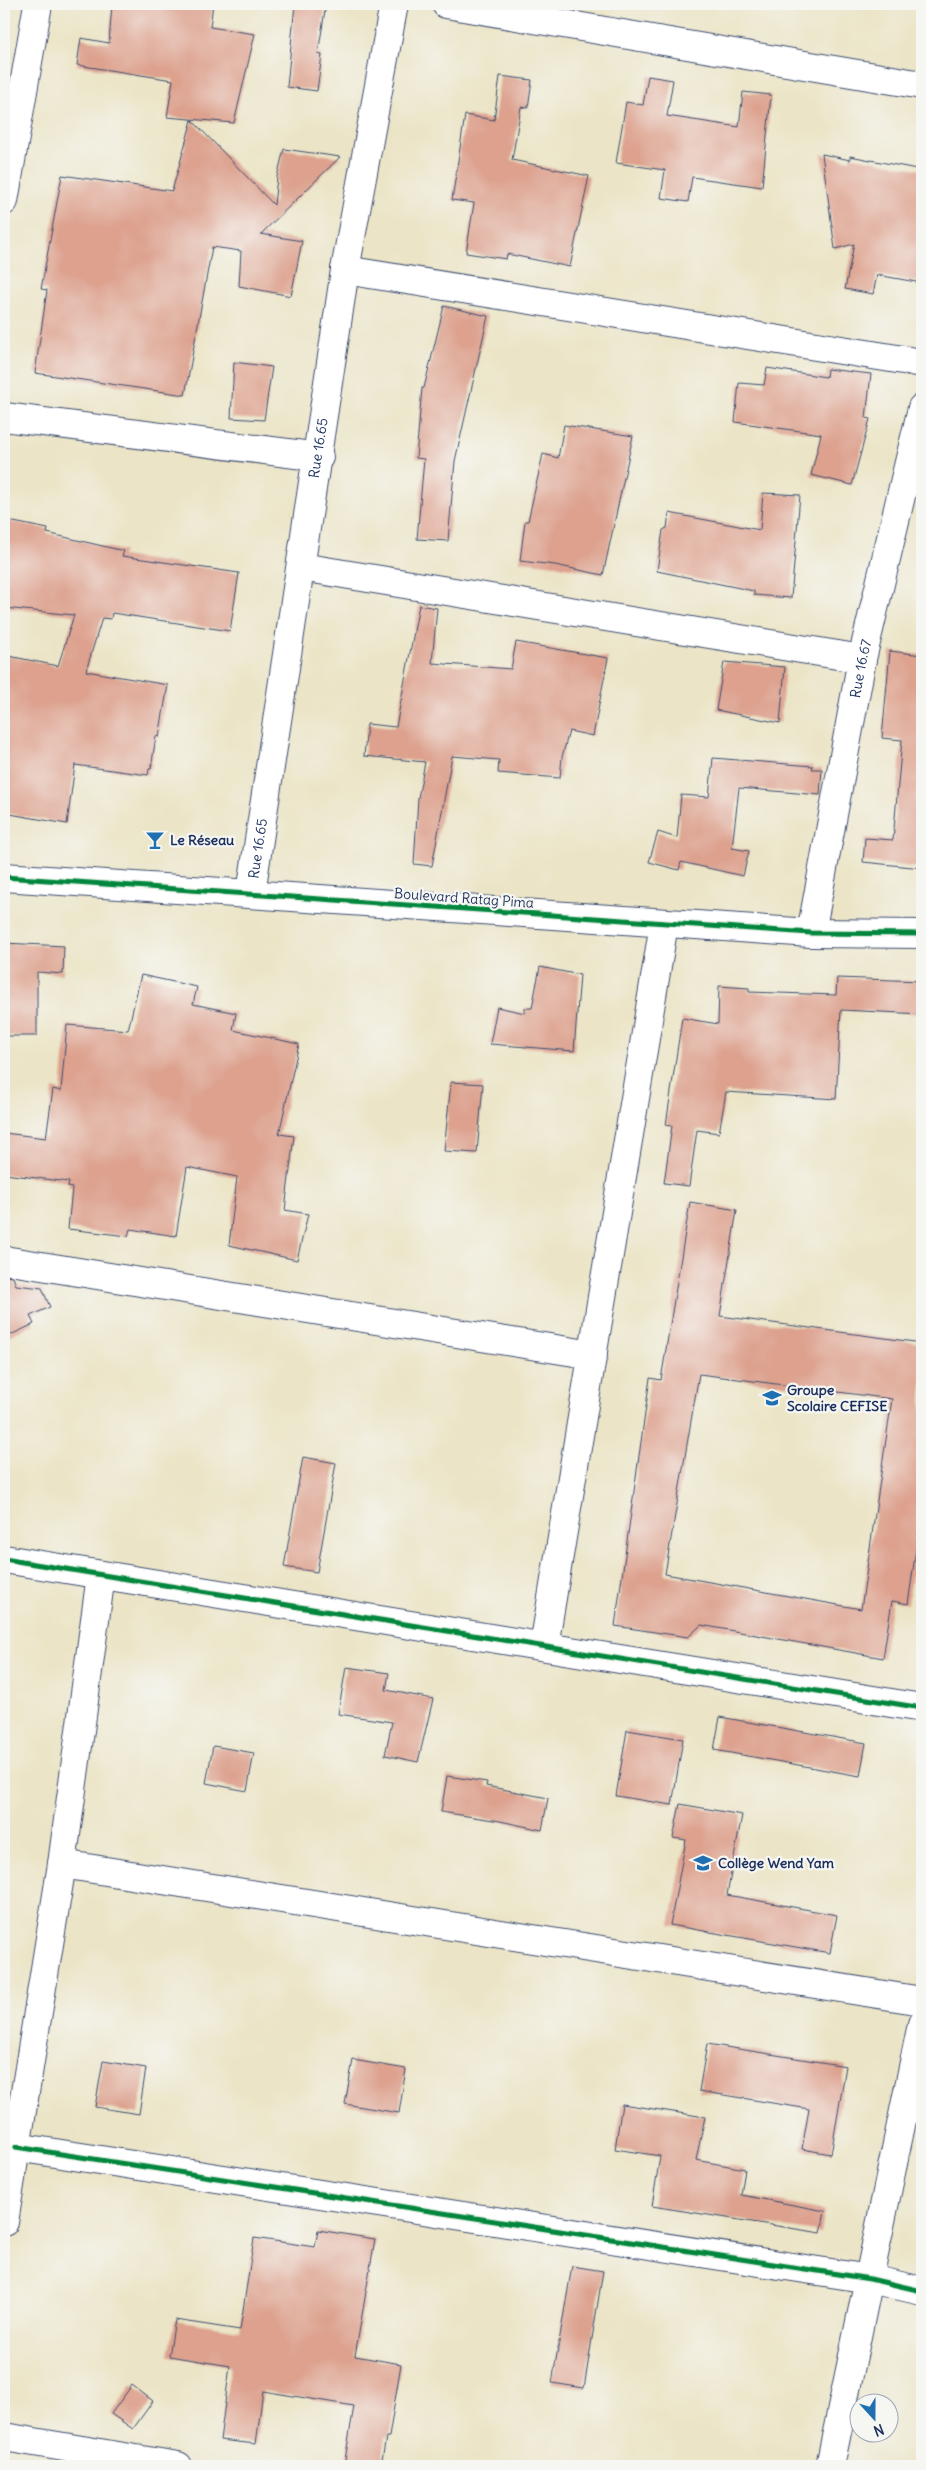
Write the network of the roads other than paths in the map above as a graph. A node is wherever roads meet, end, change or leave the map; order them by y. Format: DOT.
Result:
graph roads {
  1 [pos="38,4"];
  2 [pos="394,4"];
  3 [pos="446,4"];
  4 [pos="922,85"];
  5 [pos="5,192"];
  6 [pos="346,270"];
  7 [pos="922,363"];
  8 [pos="922,408"];
  9 [pos="4,417"];
  10 [pos="319,457"];
  11 [pos="301,567"];
  12 [pos="862,659"];
  13 [pos="4,877"];
  14 [pos="251,893"];
  15 [pos="664,924"];
  16 [pos="812,933"];
  17 [pos="922,934"];
  18 [pos="4,1260"];
  19 [pos="593,1355"];
  20 [pos="4,1559"];
  21 [pos="101,1575"];
  22 [pos="544,1646"];
  23 [pos="922,1708"];
  24 [pos="62,1864"];
  25 [pos="922,2001"];
  26 [pos="922,2024"];
  27 [pos="16,2147"];
  28 [pos="4,2222"];
  29 [pos="870,2279"];
  30 [pos="922,2291"];
  31 [pos="4,2437"];
  32 [pos="178,2466"];
  33 [pos="830,2466"];
  1 -- 5 [label="street"];
  2 -- 6 [label="street, Rue 16.65"];
  3 -- 4 [label="street"];
  6 -- 7 [label="street"];
  6 -- 10 [label="street, Rue 16.65"];
  8 -- 12 [label="street, Rue 16.67"];
  9 -- 10 [label="street"];
  10 -- 11 [label="street, Rue 16.65"];
  11 -- 12 [label="street"];
  11 -- 14 [label="street, Rue 16.65"];
  12 -- 16 [label="street, Rue 16.67"];
  13 -- 14 [label="street, Boulevard Ratag Pima"];
  14 -- 15 [label="street, Boulevard Ratag Pima"];
  15 -- 16 [label="street, Boulevard Ratag Pima"];
  15 -- 19 [label="street"];
  16 -- 17 [label="street, Boulevard Ratag Pima"];
  18 -- 19 [label="street"];
  19 -- 22 [label="street"];
  20 -- 21 [label="street"];
  21 -- 22 [label="street"];
  21 -- 24 [label="street"];
  22 -- 23 [label="street"];
  24 -- 25 [label="street"];
  24 -- 27 [label="street"];
  26 -- 29 [label="street"];
  27 -- 28 [label="street"];
  27 -- 29 [label="street"];
  29 -- 30 [label="street"];
  29 -- 33 [label="street"];
  31 -- 32 [label="street"];
}
